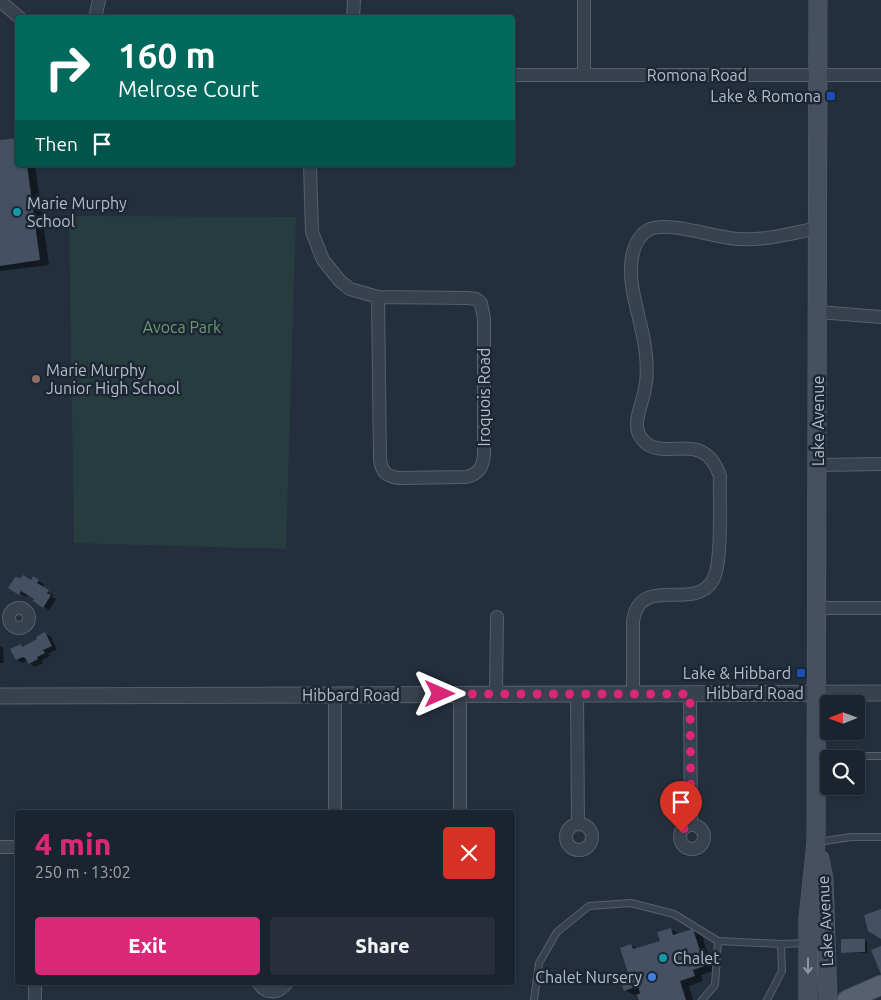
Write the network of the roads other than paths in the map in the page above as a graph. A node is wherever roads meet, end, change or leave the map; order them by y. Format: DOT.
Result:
graph roads {
  1 [pos="99,0"];
  2 [pos="354,0"];
  3 [pos="584,0"];
  4 [pos="818,0"];
  5 [pos="0,1"];
  6 [pos="16,15"];
  7 [pos="96,15"];
  8 [pos="353,15"];
  9 [pos="584,74"];
  10 [pos="515,75"];
  11 [pos="881,75"];
  12 [pos="818,76"];
  13 [pos="310,167"];
  14 [pos="818,228"];
  15 [pos="378,297"];
  16 [pos="818,312"];
  17 [pos="881,317"];
  18 [pos="881,464"];
  19 [pos="818,465"];
  20 [pos="818,608"];
  21 [pos="881,608"];
  22 [pos="497,617"];
  23 [pos="818,693"];
  24 [pos="881,693"];
  25 [pos="460,694"];
  26 [pos="496,694"];
  27 [pos="577,694"];
  28 [pos="633,694"];
  29 [pos="690,694"];
  30 [pos="335,695"];
  31 [pos="0,696"];
  32 [pos="817,756"];
  33 [pos="881,756"];
  34 [pos="335,810"];
  35 [pos="460,810"];
  36 [pos="578,824"];
  37 [pos="691,825"];
  38 [pos="881,837"];
  39 [pos="816,842"];
  40 [pos="0,847"];
  41 [pos="15,847"];
  42 [pos="718,941"];
  43 [pos="808,943"];
  44 [pos="781,944"];
  45 [pos="35,985"];
  46 [pos="260,985"];
  47 [pos="284,985"];
  48 [pos="881,985"];
  49 [pos="35,1000"];
  50 [pos="534,1000"];
  51 [pos="702,1000"];
  52 [pos="767,1000"];
  53 [pos="808,1000"];
  54 [pos="828,1000"];
  55 [pos="848,1000"];
  1 -- 7 [label="street"];
  2 -- 8 [label="street"];
  3 -- 9 [label="street"];
  4 -- 12 [label="main road, Lake Avenue"];
  5 -- 6 [label="street"];
  9 -- 10 [label="street, Romona Road"];
  9 -- 12 [label="street, Romona Road"];
  11 -- 12 [label="street, Romona Road"];
  12 -- 14 [label="main road, Lake Avenue"];
  13 -- 15 [label="street, Iroquois Road"];
  14 -- 16 [label="main road, Lake Avenue"];
  14 -- 28 [label="street"];
  15 -- 15 [label="street, Iroquois Road"];
  16 -- 17 [label="street"];
  16 -- 19 [label="main road, Lake Avenue"];
  18 -- 19 [label="street"];
  19 -- 20 [label="main road, Lake Avenue"];
  20 -- 21 [label="street"];
  20 -- 23 [label="main road, Lake Avenue"];
  22 -- 26 [label="street"];
  23 -- 24 [label="street, Hibbard Road"];
  23 -- 29 [label="street, Hibbard Road"];
  23 -- 32 [label="main road, Lake Avenue"];
  25 -- 26 [label="street, Hibbard Road"];
  25 -- 30 [label="street, Hibbard Road"];
  25 -- 35 [label="street"];
  26 -- 27 [label="street, Hibbard Road"];
  27 -- 28 [label="street, Hibbard Road"];
  27 -- 36 [label="street"];
  28 -- 29 [label="street, Hibbard Road"];
  29 -- 37 [label="street"];
  30 -- 31 [label="street, Hibbard Road"];
  30 -- 34 [label="street"];
  32 -- 33 [label="lane"];
  32 -- 39 [label="main road, Lake Avenue"];
  38 -- 39 [label="lane"];
  39 -- 43 [label="main road, Lake Avenue"];
  39 -- 54 [label="main road, Lake Avenue"];
  40 -- 41 [label="street"];
  42 -- 44 [label="lane"];
  42 -- 50 [label="lane"];
  42 -- 51 [label="lane"];
  43 -- 44 [label="lane"];
  43 -- 53 [label="main road, Lake Avenue, one-way"];
  44 -- 52 [label="lane"];
  45 -- 49 [label="street"];
  46 -- 47 [label="street"];
  48 -- 55 [label="main road"];
}
